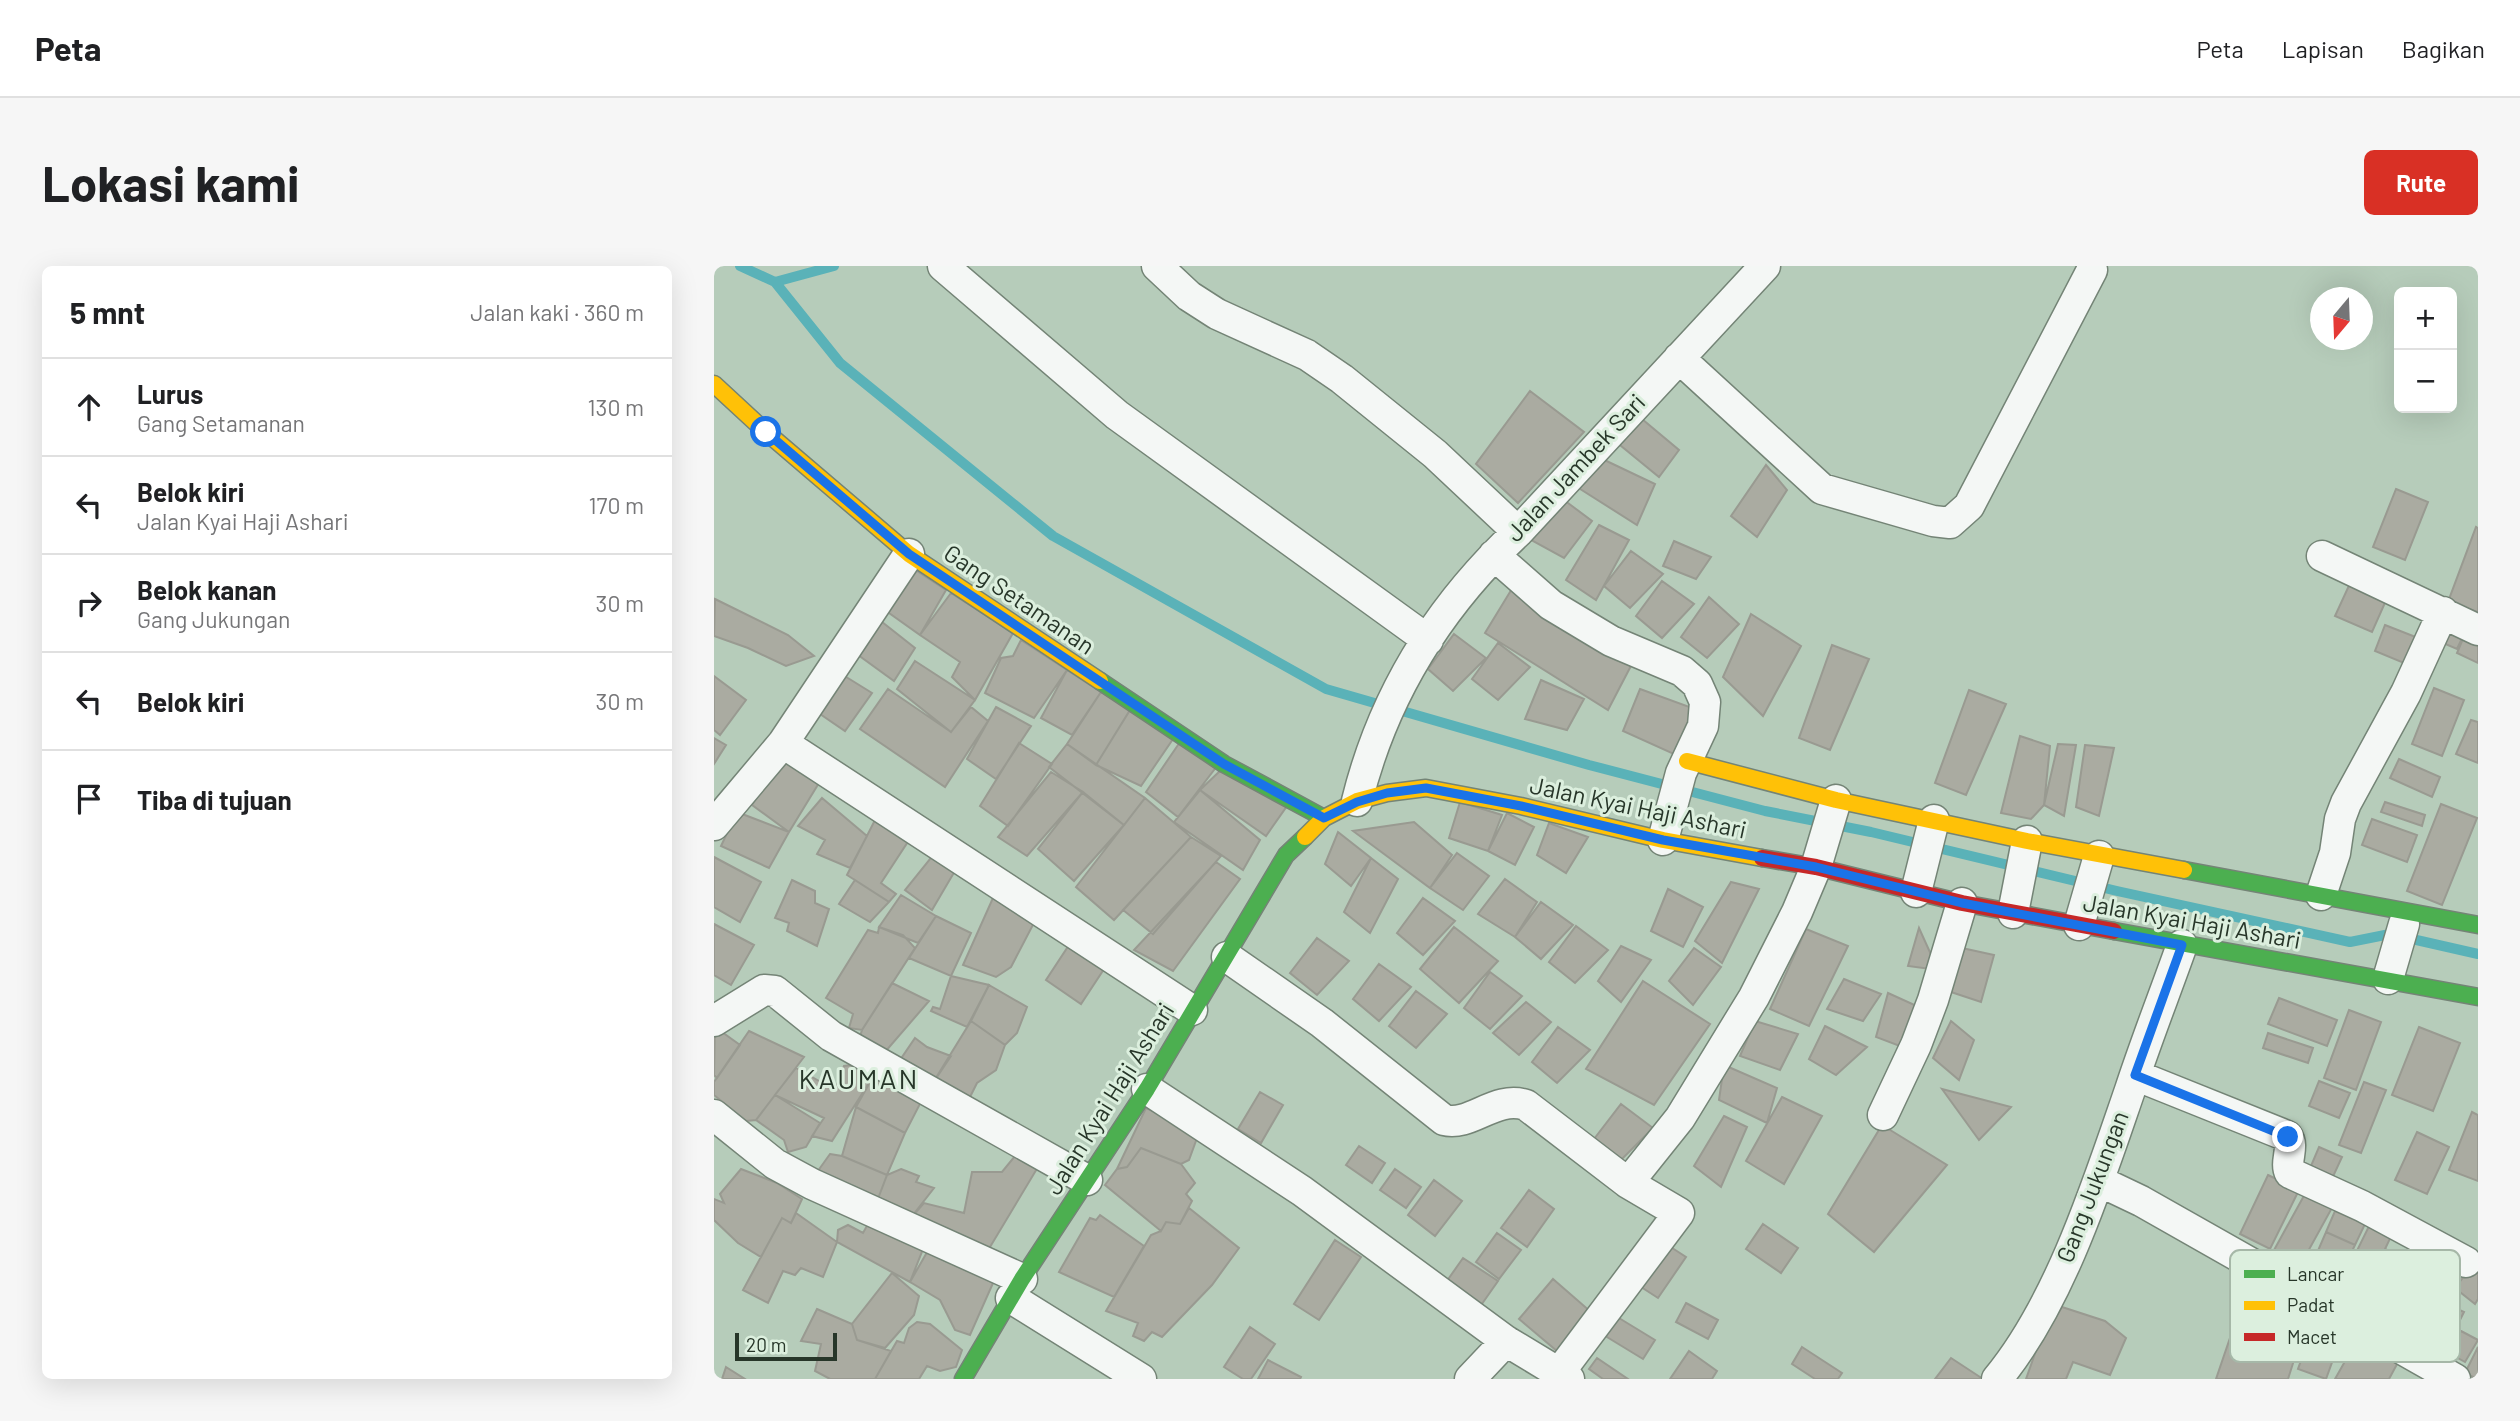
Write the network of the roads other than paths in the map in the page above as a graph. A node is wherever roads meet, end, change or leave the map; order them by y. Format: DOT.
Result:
graph roads {
  1 [pos="943,266"];
  2 [pos="1157,266"];
  3 [pos="1765,266"];
  4 [pos="2092,270"];
  5 [pos="1679,358"];
  6 [pos="714,384"];
  7 [pos="1518,532"];
  8 [pos="909,554"];
  9 [pos="1494,555"];
  10 [pos="2322,555"];
  11 [pos="2443,612"];
  12 [pos="2478,629"];
  13 [pos="1428,640"];
  14 [pos="783,743"];
  15 [pos="1684,767"];
  16 [pos="1836,800"];
  17 [pos="1357,802"];
  18 [pos="1324,818"];
  19 [pos="1934,820"];
  20 [pos="714,825"];
  21 [pos="1665,829"];
  22 [pos="2027,841"];
  23 [pos="2099,856"];
  24 [pos="1819,858"];
  25 [pos="1918,881"];
  26 [pos="2321,895"];
  27 [pos="2015,902"];
  28 [pos="1962,903"];
  29 [pos="2082,914"];
  30 [pos="2404,924"];
  31 [pos="2478,925"];
  32 [pos="2182,945"];
  33 [pos="1227,957"];
  34 [pos="2390,970"];
  35 [pos="2478,997"];
  36 [pos="1192,1010"];
  37 [pos="714,1021"];
  38 [pos="2135,1075"];
  39 [pos="1147,1089"];
  40 [pos="714,1115"];
  41 [pos="1883,1115"];
  42 [pos="1087,1180"];
  43 [pos="2099,1181"];
  44 [pos="1628,1183"];
  45 [pos="2444,1250"];
  46 [pos="2230,1251"];
  47 [pos="2460,1259"];
  48 [pos="2466,1262"];
  49 [pos="1016,1288"];
  50 [pos="1506,1341"];
  51 [pos="2425,1362"];
  52 [pos="1564,1376"];
  53 [pos="963,1379"];
  54 [pos="1140,1379"];
  55 [pos="1470,1379"];
  56 [pos="1997,1379"];
  57 [pos="2455,1379"];
  1 -- 13 [label="street"];
  2 -- 7 [label="street"];
  3 -- 5 [label="street, Jalan Jambek Sari"];
  4 -- 5 [label="street"];
  5 -- 7 [label="street, Jalan Jambek Sari"];
  6 -- 8 [label="main road, Gang Setamanan"];
  7 -- 9 [label="street, Jalan Jambek Sari"];
  8 -- 14 [label="street"];
  8 -- 18 [label="main road, Gang Setamanan"];
  9 -- 13 [label="street, Jalan Jambek Sari"];
  9 -- 15 [label="street"];
  10 -- 11 [label="street"];
  11 -- 12 [label="street"];
  11 -- 26 [label="street"];
  13 -- 17 [label="street, Jalan Jambek Sari"];
  14 -- 20 [label="street"];
  14 -- 36 [label="street"];
  15 -- 16 [label="main road"];
  15 -- 21 [label="street"];
  16 -- 19 [label="main road"];
  16 -- 24 [label="street"];
  17 -- 18 [label="main road, Jalan Kyai Haji Ashari"];
  17 -- 21 [label="main road, Jalan Kyai Haji Ashari"];
  18 -- 33 [label="main road, Jalan Kyai Haji Ashari"];
  19 -- 22 [label="main road"];
  19 -- 25 [label="street"];
  21 -- 24 [label="main road, Jalan Kyai Haji Ashari"];
  22 -- 23 [label="main road"];
  22 -- 27 [label="street"];
  23 -- 26 [label="main road"];
  23 -- 29 [label="street"];
  24 -- 25 [label="main road, Jalan Kyai Haji Ashari"];
  24 -- 44 [label="street"];
  25 -- 28 [label="main road, Jalan Kyai Haji Ashari"];
  26 -- 31 [label="main road"];
  27 -- 28 [label="main road, Jalan Kyai Haji Ashari"];
  27 -- 29 [label="main road, Jalan Kyai Haji Ashari"];
  28 -- 41 [label="street"];
  29 -- 32 [label="main road, Jalan Kyai Haji Ashari"];
  30 -- 34 [label="street"];
  32 -- 34 [label="main road, Jalan Kyai Haji Ashari"];
  32 -- 38 [label="street, Gang Jukungan"];
  33 -- 36 [label="main road, Jalan Kyai Haji Ashari"];
  33 -- 44 [label="street"];
  34 -- 35 [label="main road, Jalan Kyai Haji Ashari"];
  36 -- 39 [label="main road, Jalan Kyai Haji Ashari"];
  37 -- 42 [label="street"];
  38 -- 43 [label="street, Gang Jukungan"];
  38 -- 45 [label="street"];
  39 -- 42 [label="main road, Jalan Kyai Haji Ashari"];
  39 -- 50 [label="street"];
  40 -- 49 [label="street"];
  42 -- 49 [label="main road, Jalan Kyai Haji Ashari"];
  43 -- 46 [label="street"];
  43 -- 56 [label="street, Gang Jukungan"];
  44 -- 52 [label="street"];
  47 -- 48 [label="street"];
  49 -- 53 [label="main road, Jalan Kyai Haji Ashari"];
  49 -- 54 [label="street"];
  50 -- 52 [label="street"];
  50 -- 55 [label="street"];
  51 -- 57 [label="street"];
}
